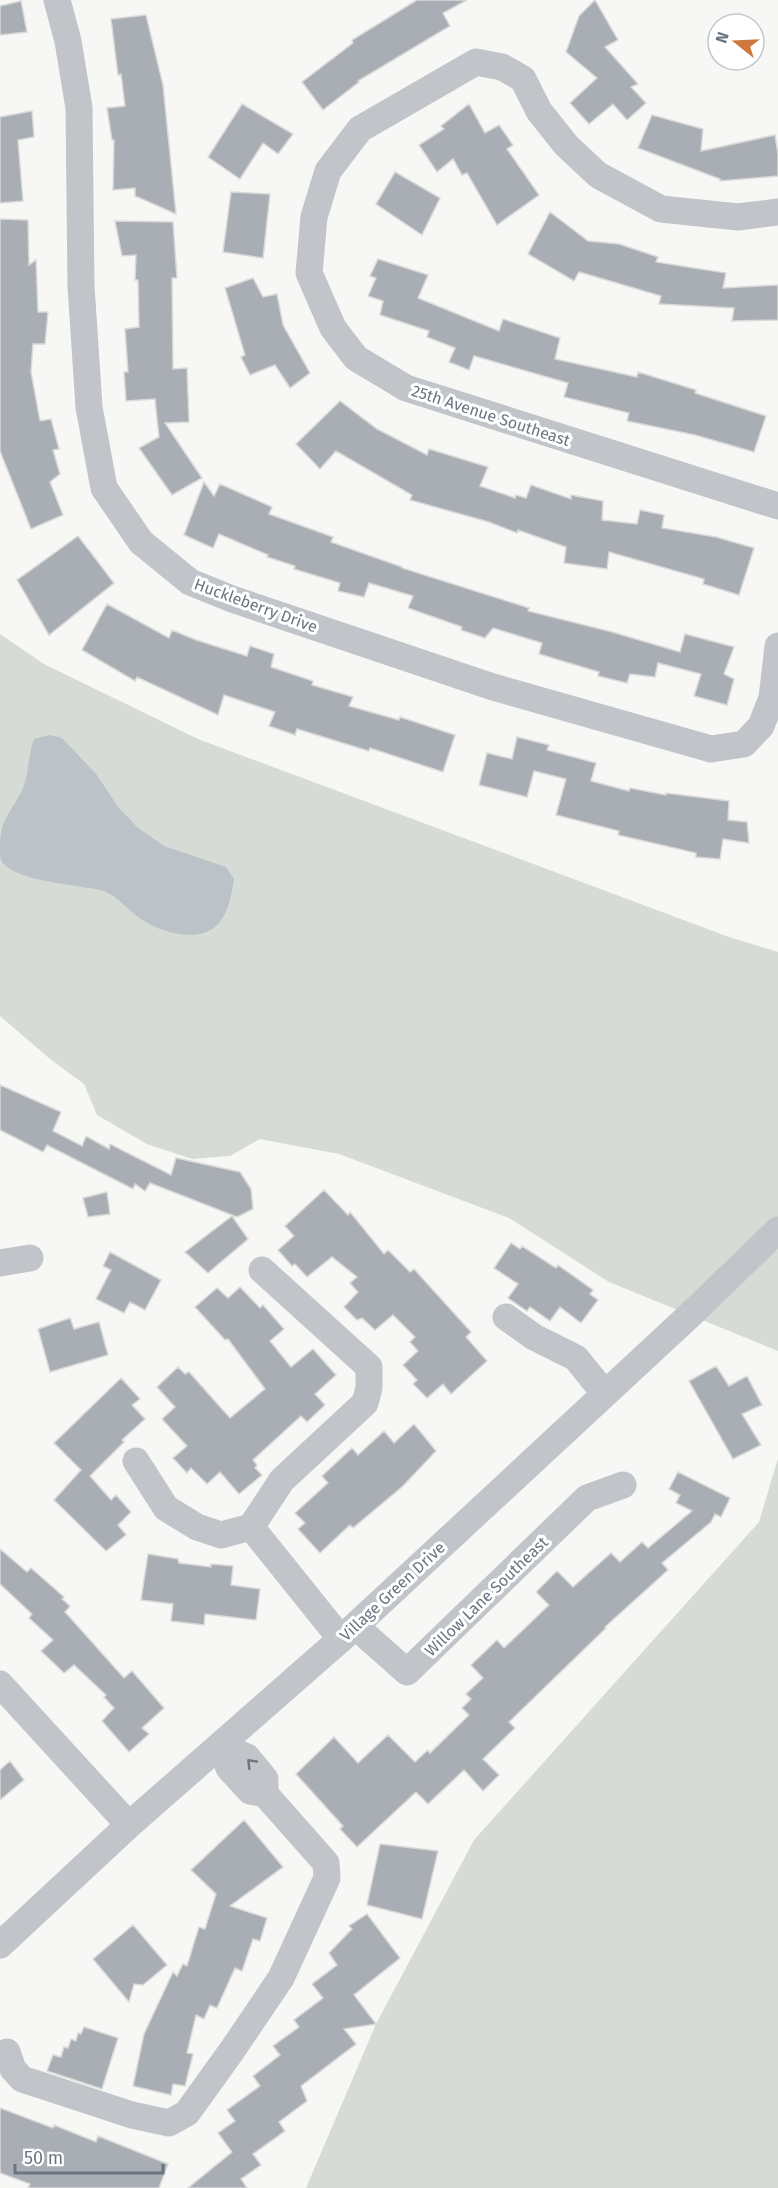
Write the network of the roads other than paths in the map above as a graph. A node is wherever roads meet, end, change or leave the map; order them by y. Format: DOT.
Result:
graph roads {
  1 [pos="57,0"];
  2 [pos="778,212"];
  3 [pos="778,506"];
  4 [pos="778,646"];
  5 [pos="778,1230"];
  6 [pos="30,1258"];
  7 [pos="0,1263"];
  8 [pos="262,1270"];
  9 [pos="506,1317"];
  10 [pos="605,1394"];
  11 [pos="136,1461"];
  12 [pos="623,1485"];
  13 [pos="251,1527"];
  14 [pos="348,1632"];
  15 [pos="4,1696"];
  16 [pos="220,1746"];
  17 [pos="129,1825"];
  18 [pos="0,1945"];
  19 [pos="7,2052"];
  1 -- 4 [label="street, Huckleberry Drive"];
  2 -- 3 [label="street, 25th Avenue Southeast"];
  5 -- 10 [label="street, Village Green Drive"];
  6 -- 7 [label="street"];
  8 -- 13 [label="street"];
  9 -- 10 [label="street"];
  10 -- 14 [label="street, Village Green Drive"];
  11 -- 13 [label="street"];
  12 -- 14 [label="street, Willow Lane Southeast"];
  13 -- 14 [label="street"];
  14 -- 16 [label="street, Village Green Drive"];
  15 -- 17 [label="street"];
  16 -- 17 [label="street, Village Green Drive"];
  16 -- 19 [label="street"];
  17 -- 18 [label="street, Village Green Drive"];
}
